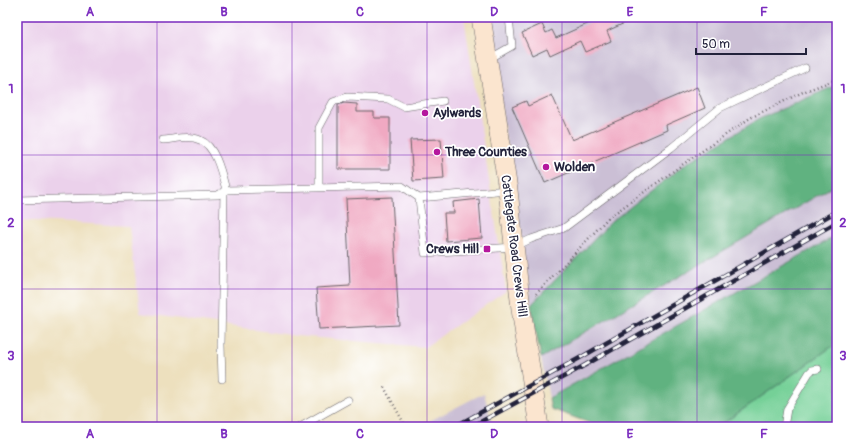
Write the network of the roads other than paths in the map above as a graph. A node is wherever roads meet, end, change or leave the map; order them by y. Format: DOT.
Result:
graph roads {
  1 [pos="481,17"];
  2 [pos="509,17"];
  3 [pos="488,60"];
  4 [pos="805,68"];
  5 [pos="443,101"];
  6 [pos="163,140"];
  7 [pos="319,188"];
  8 [pos="225,190"];
  9 [pos="508,190"];
  10 [pos="419,198"];
  11 [pos="17,200"];
  12 [pos="514,247"];
  13 [pos="818,369"];
  14 [pos="222,379"];
  15 [pos="348,400"];
  16 [pos="300,427"];
  17 [pos="539,427"];
  18 [pos="784,427"];
  1 -- 3 [label="street, Cattlegate Road Crews Hill"];
  2 -- 3 [label="lane"];
  3 -- 9 [label="street, Cattlegate Road Crews Hill"];
  4 -- 12 [label="lane"];
  5 -- 7 [label="lane"];
  6 -- 8 [label="lane"];
  7 -- 8 [label="lane"];
  7 -- 10 [label="lane"];
  8 -- 11 [label="lane"];
  8 -- 14 [label="lane"];
  9 -- 10 [label="lane"];
  9 -- 12 [label="street, Cattlegate Road Crews Hill"];
  10 -- 12 [label="lane"];
  12 -- 17 [label="street, Cattlegate Road Crews Hill"];
  13 -- 18 [label="lane"];
  15 -- 16 [label="lane"];
}
